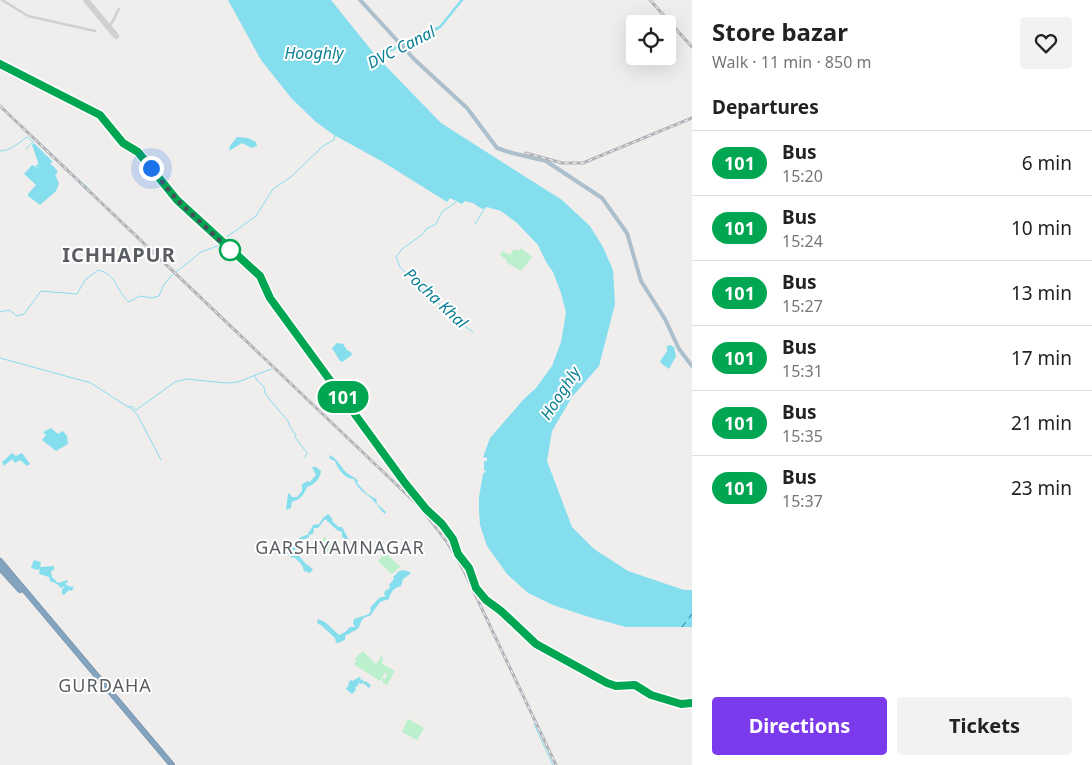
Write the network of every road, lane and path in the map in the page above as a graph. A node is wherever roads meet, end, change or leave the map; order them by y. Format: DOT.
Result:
graph roads {
  1 [pos="360,0"];
  2 [pos="0,64"];
  3 [pos="692,366"];
  4 [pos="0,561"];
  5 [pos="0,568"];
  6 [pos="692,703"];
  7 [pos="154,747"];
  8 [pos="167,765"];
  9 [pos="172,765"];
  1 -- 3 [label="main road"];
  2 -- 6 [label="main road"];
  4 -- 7 [label="highway"];
  5 -- 7 [label="highway"];
  7 -- 8 [label="highway"];
  7 -- 9 [label="highway"];
}
